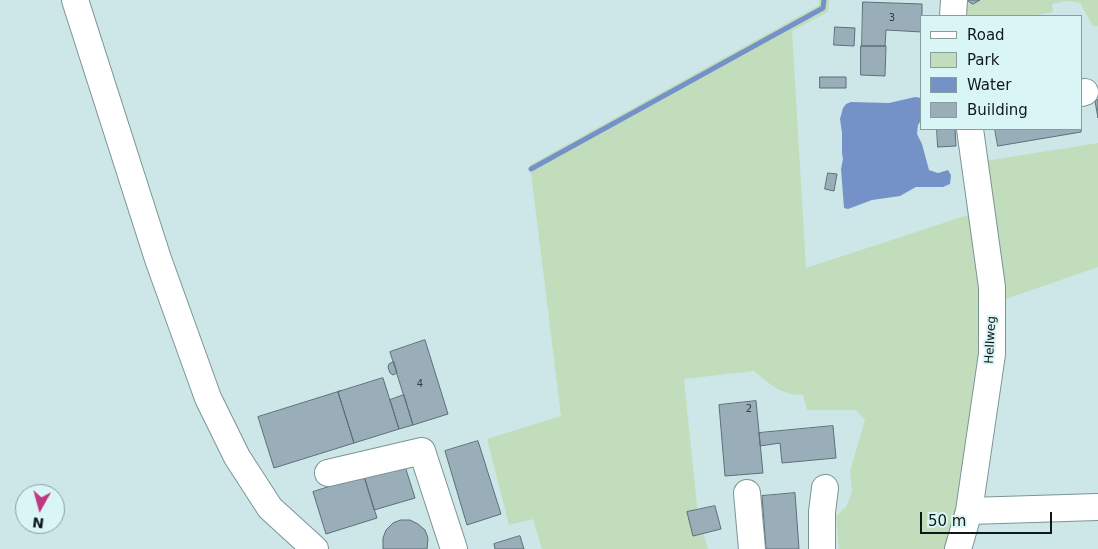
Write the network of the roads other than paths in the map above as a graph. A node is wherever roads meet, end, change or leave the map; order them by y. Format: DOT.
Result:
graph roads {
  1 [pos="75,0"];
  2 [pos="954,0"];
  3 [pos="954,15"];
  4 [pos="970,130"];
  5 [pos="328,473"];
  6 [pos="825,488"];
  7 [pos="747,493"];
  8 [pos="1098,507"];
  9 [pos="969,512"];
  10 [pos="315,549"];
  11 [pos="454,549"];
  12 [pos="752,549"];
  13 [pos="822,549"];
  14 [pos="958,549"];
  1 -- 10 [label="street"];
  2 -- 3 [label="street"];
  4 -- 9 [label="street, Hellweg"];
  5 -- 11 [label="street"];
  6 -- 13 [label="street"];
  7 -- 12 [label="street"];
  8 -- 9 [label="street"];
  9 -- 14 [label="street, Hellweg"];
}
